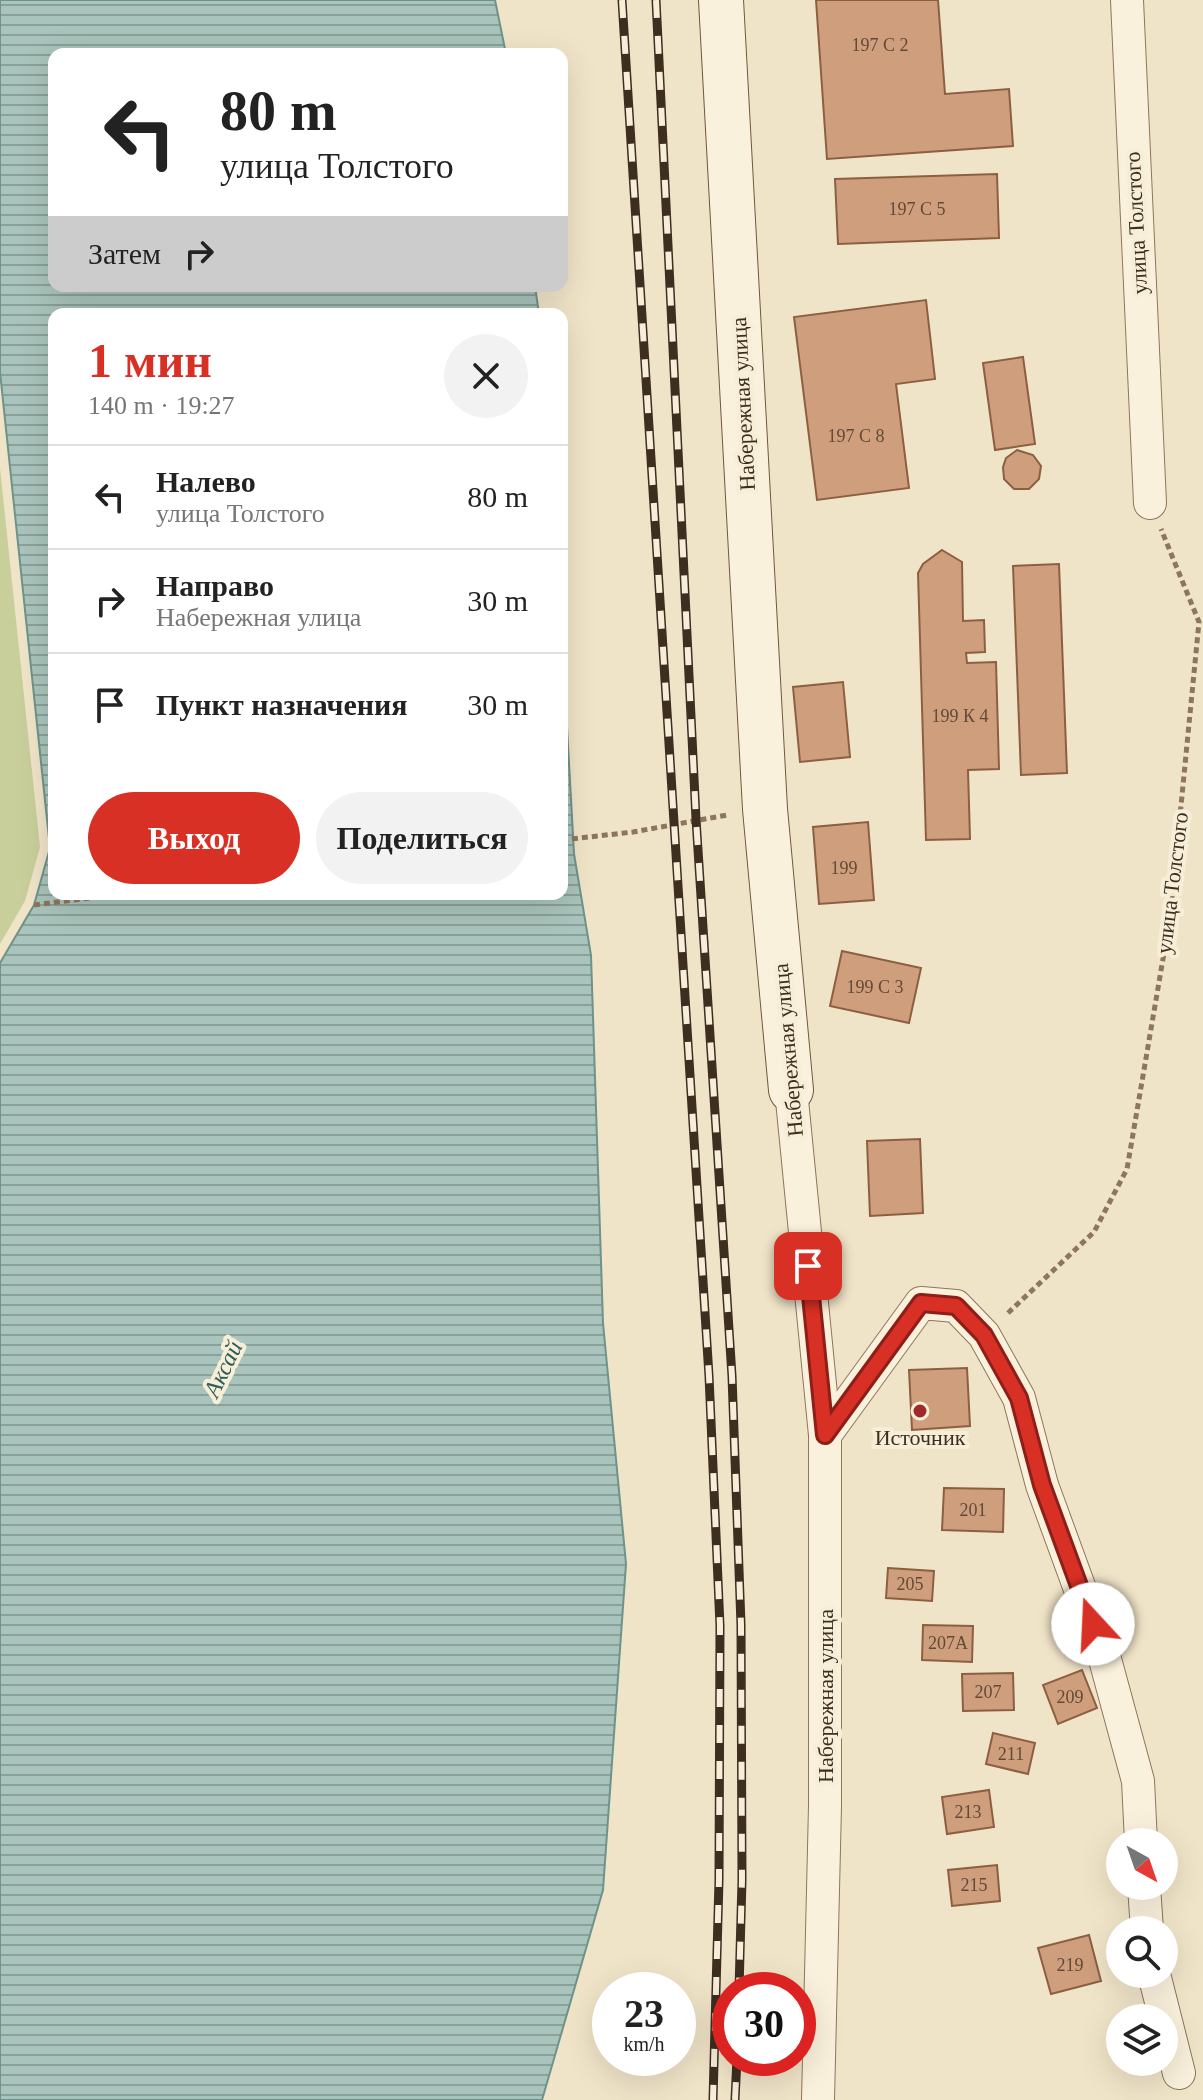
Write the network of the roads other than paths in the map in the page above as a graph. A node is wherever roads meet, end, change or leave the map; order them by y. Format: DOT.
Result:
graph roads {
  1 [pos="721,0"];
  2 [pos="1127,0"];
  3 [pos="1150,503"];
  4 [pos="791,1090"];
  5 [pos="825,1435"];
  6 [pos="1140,1828"];
  7 [pos="1158,1988"];
  8 [pos="1179,2073"];
  9 [pos="818,2100"];
  1 -- 4 [label="street, Набережная улица"];
  2 -- 3 [label="street, улица Толстого"];
  4 -- 5 [label="street, Набережная улица"];
  5 -- 6 [label="street"];
  5 -- 9 [label="street, Набережная улица"];
  7 -- 8 [label="street"];
}
